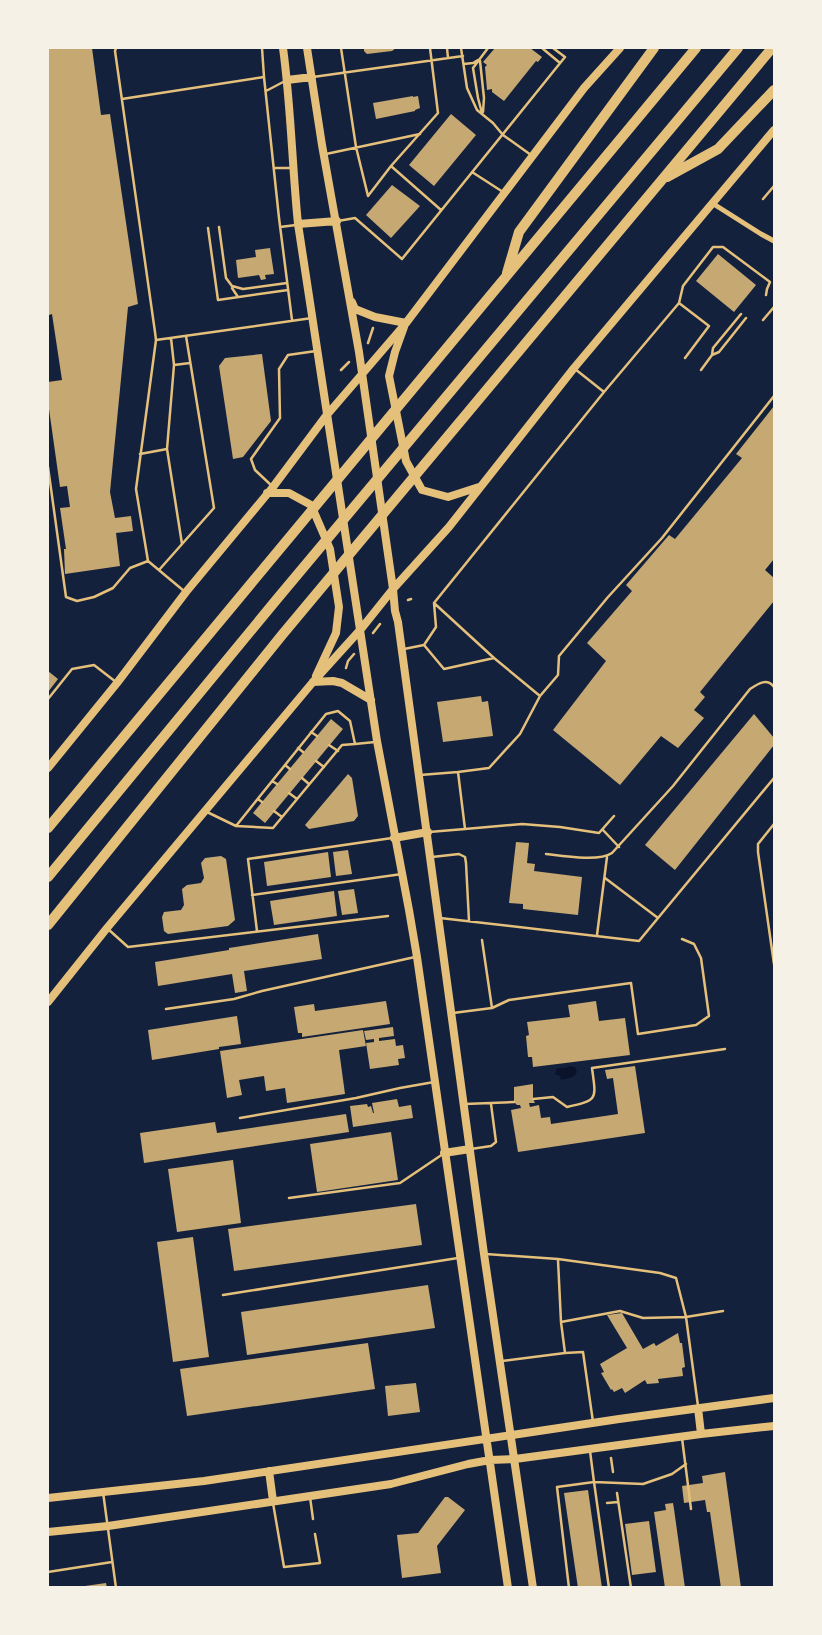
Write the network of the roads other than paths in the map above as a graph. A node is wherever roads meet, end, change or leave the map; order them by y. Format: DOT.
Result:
graph roads {
  1 [pos="116,48"];
  2 [pos="262,48"];
  3 [pos="283,48"];
  4 [pos="307,48"];
  5 [pos="341,48"];
  6 [pos="430,48"];
  7 [pos="447,48"];
  8 [pos="462,48"];
  9 [pos="488,48"];
  10 [pos="542,48"];
  11 [pos="553,48"];
  12 [pos="620,48"];
  13 [pos="654,48"];
  14 [pos="696,48"];
  15 [pos="738,48"];
  16 [pos="772,48"];
  17 [pos="463,56"];
  18 [pos="448,58"];
  19 [pos="479,59"];
  20 [pos="432,61"];
  21 [pos="560,63"];
  22 [pos="464,64"];
  23 [pos="345,72"];
  24 [pos="264,77"];
  25 [pos="312,77"];
  26 [pos="287,80"];
  27 [pos="774,90"];
  28 [pos="266,91"];
  29 [pos="122,99"];
  30 [pos="483,114"];
  31 [pos="774,130"];
  32 [pos="420,134"];
  33 [pos="503,135"];
  34 [pos="356,146"];
  35 [pos="324,154"];
  36 [pos="532,156"];
  37 [pos="391,166"];
  38 [pos="274,168"];
  39 [pos="292,168"];
  40 [pos="472,172"];
  41 [pos="662,180"];
  42 [pos="774,186"];
  43 [pos="504,192"];
  44 [pos="763,199"];
  45 [pos="712,203"];
  46 [pos="441,210"];
  47 [pos="337,221"];
  48 [pos="298,224"];
  49 [pos="219,227"];
  50 [pos="280,227"];
  51 [pos="208,228"];
  52 [pos="774,241"];
  53 [pos="506,277"];
  54 [pos="287,283"];
  55 [pos="232,286"];
  56 [pos="767,288"];
  57 [pos="288,290"];
  58 [pos="760,290"];
  59 [pos="766,295"];
  60 [pos="238,297"];
  61 [pos="350,298"];
  62 [pos="679,303"];
  63 [pos="774,307"];
  64 [pos="741,314"];
  65 [pos="313,317"];
  66 [pos="746,318"];
  67 [pos="292,320"];
  68 [pos="762,320"];
  69 [pos="406,323"];
  70 [pos="186,336"];
  71 [pos="171,338"];
  72 [pos="156,340"];
  73 [pos="318,350"];
  74 [pos="712,354"];
  75 [pos="685,358"];
  76 [pos="190,362"];
  77 [pos="174,365"];
  78 [pos="574,368"];
  79 [pos="700,370"];
  80 [pos="362,372"];
  81 [pos="604,392"];
  82 [pos="774,396"];
  83 [pos="326,416"];
  84 [pos="167,449"];
  85 [pos="140,454"];
  86 [pos="48,467"];
  87 [pos="273,486"];
  88 [pos="480,487"];
  89 [pos="267,493"];
  90 [pos="182,544"];
  91 [pos="148,561"];
  92 [pos="159,570"];
  93 [pos="393,589"];
  94 [pos="186,592"];
  95 [pos="434,603"];
  96 [pos="361,629"];
  97 [pos="424,645"];
  98 [pos="402,650"];
  99 [pos="494,658"];
  100 [pos="313,682"];
  101 [pos="117,683"];
  102 [pos="774,687"];
  103 [pos="540,696"];
  104 [pos="48,699"];
  105 [pos="372,700"];
  106 [pos="311,732"];
  107 [pos="317,736"];
  108 [pos="377,741"];
  109 [pos="355,744"];
  110 [pos="330,745"];
  111 [pos="298,748"];
  112 [pos="338,751"];
  113 [pos="303,752"];
  114 [pos="316,761"];
  115 [pos="284,765"];
  116 [pos="324,767"];
  117 [pos="48,768"];
  118 [pos="290,769"];
  119 [pos="458,772"];
  120 [pos="420,775"];
  121 [pos="302,778"];
  122 [pos="774,778"];
  123 [pos="272,781"];
  124 [pos="277,784"];
  125 [pos="310,784"];
  126 [pos="290,793"];
  127 [pos="258,799"];
  128 [pos="298,799"];
  129 [pos="262,802"];
  130 [pos="205,811"];
  131 [pos="274,811"];
  132 [pos="614,816"];
  133 [pos="282,817"];
  134 [pos="774,824"];
  135 [pos="236,826"];
  136 [pos="48,828"];
  137 [pos="465,829"];
  138 [pos="602,829"];
  139 [pos="428,832"];
  140 [pos="394,838"];
  141 [pos="619,846"];
  142 [pos="546,854"];
  143 [pos="607,857"];
  144 [pos="431,858"];
  145 [pos="402,874"];
  146 [pos="48,877"];
  147 [pos="605,878"];
  148 [pos="252,895"];
  149 [pos="388,916"];
  150 [pos="438,918"];
  151 [pos="658,918"];
  152 [pos="469,921"];
  153 [pos="48,925"];
  154 [pos="107,928"];
  155 [pos="258,931"];
  156 [pos="597,935"];
  157 [pos="682,939"];
  158 [pos="482,940"];
  159 [pos="417,957"];
  160 [pos="774,964"];
  161 [pos="48,1002"];
  162 [pos="166,1008"];
  163 [pos="492,1008"];
  164 [pos="451,1013"];
  165 [pos="724,1049"];
  166 [pos="434,1082"];
  167 [pos="533,1099"];
  168 [pos="514,1102"];
  169 [pos="464,1104"];
  170 [pos="491,1104"];
  171 [pos="240,1118"];
  172 [pos="470,1149"];
  173 [pos="444,1153"];
  174 [pos="289,1198"];
  175 [pos="484,1254"];
  176 [pos="460,1258"];
  177 [pos="558,1259"];
  178 [pos="223,1295"];
  179 [pos="724,1311"];
  180 [pos="686,1317"];
  181 [pos="561,1322"];
  182 [pos="565,1353"];
  183 [pos="500,1362"];
  184 [pos="774,1398"];
  185 [pos="698,1408"];
  186 [pos="594,1423"];
  187 [pos="774,1426"];
  188 [pos="701,1434"];
  189 [pos="512,1436"];
  190 [pos="682,1437"];
  191 [pos="488,1439"];
  192 [pos="590,1448"];
  193 [pos="515,1459"];
  194 [pos="490,1460"];
  195 [pos="686,1464"];
  196 [pos="269,1471"];
  197 [pos="594,1482"];
  198 [pos="103,1492"];
  199 [pos="310,1496"];
  200 [pos="48,1498"];
  201 [pos="273,1501"];
  202 [pos="692,1509"];
  203 [pos="313,1518"];
  204 [pos="108,1526"];
  205 [pos="48,1532"];
  206 [pos="315,1534"];
  207 [pos="112,1562"];
  208 [pos="48,1572"];
  209 [pos="116,1588"];
  210 [pos="508,1588"];
  211 [pos="533,1588"];
  212 [pos="569,1588"];
  213 [pos="610,1588"];
  1 -- 29 [label="lane"];
  2 -- 24 [label="lane"];
  3 -- 26 [label="main road"];
  4 -- 25 [label="main road"];
  5 -- 23 [label="lane"];
  6 -- 20 [label="lane"];
  7 -- 18 [label="lane"];
  8 -- 17 [label="lane"];
  9 -- 19 [label="lane"];
  10 -- 21 [label="lane"];
  11 -- 21 [label="lane"];
  12 -- 36 [label="main road"];
  13 -- 53 [label="highway"];
  14 -- 53 [label="highway"];
  15 -- 146 [label="highway"];
  16 -- 41 [label="highway"];
  17 -- 18 [label="lane"];
  17 -- 22 [label="lane"];
  18 -- 20 [label="lane"];
  19 -- 22 [label="lane"];
  19 -- 30 [label="lane"];
  19 -- 30 [label="lane"];
  20 -- 23 [label="lane"];
  20 -- 32 [label="lane"];
  21 -- 33 [label="lane"];
  22 -- 30 [label="lane"];
  23 -- 25 [label="lane"];
  23 -- 34 [label="lane"];
  24 -- 28 [label="lane"];
  24 -- 29 [label="lane"];
  25 -- 26 [label="main road"];
  25 -- 35 [label="main road"];
  26 -- 28 [label="lane"];
  26 -- 39 [label="main road"];
  27 -- 41 [label="highway"];
  28 -- 38 [label="lane"];
  29 -- 72 [label="lane"];
  30 -- 33 [label="lane"];
  31 -- 45 [label="main road"];
  32 -- 34 [label="lane"];
  32 -- 37 [label="lane"];
  33 -- 36 [label="lane"];
  33 -- 40 [label="lane"];
  34 -- 35 [label="lane"];
  34 -- 37 [label="lane"];
  35 -- 47 [label="main road"];
  36 -- 43 [label="main road"];
  37 -- 46 [label="lane"];
  38 -- 39 [label="lane"];
  38 -- 50 [label="lane"];
  39 -- 48 [label="main road"];
  40 -- 43 [label="lane"];
  40 -- 46 [label="lane"];
  41 -- 153 [label="highway"];
  42 -- 44 [label="lane"];
  43 -- 69 [label="main road"];
  45 -- 52 [label="street"];
  45 -- 78 [label="main road"];
  46 -- 47 [label="lane"];
  47 -- 48 [label="main road"];
  47 -- 61 [label="main road"];
  48 -- 50 [label="lane"];
  48 -- 65 [label="main road"];
  49 -- 55 [label="lane"];
  50 -- 54 [label="lane"];
  51 -- 60 [label="lane"];
  53 -- 136 [label="highway"];
  54 -- 55 [label="lane"];
  54 -- 57 [label="lane"];
  55 -- 60 [label="lane"];
  56 -- 58 [label="lane"];
  56 -- 59 [label="lane"];
  56 -- 62 [label="lane"];
  57 -- 60 [label="lane"];
  57 -- 67 [label="lane"];
  61 -- 69 [label="main road"];
  61 -- 80 [label="main road"];
  62 -- 75 [label="lane"];
  62 -- 81 [label="lane"];
  63 -- 68 [label="lane"];
  64 -- 74 [label="lane"];
  65 -- 67 [label="lane"];
  65 -- 73 [label="main road"];
  66 -- 74 [label="lane"];
  67 -- 70 [label="lane"];
  69 -- 80 [label="main road"];
  69 -- 88 [label="main road"];
  70 -- 71 [label="lane"];
  70 -- 76 [label="lane"];
  71 -- 72 [label="lane"];
  71 -- 77 [label="lane"];
  72 -- 85 [label="lane"];
  73 -- 83 [label="main road"];
  73 -- 87 [label="lane"];
  74 -- 79 [label="lane"];
  76 -- 77 [label="lane"];
  76 -- 90 [label="lane"];
  77 -- 84 [label="lane"];
  78 -- 81 [label="lane"];
  78 -- 88 [label="main road"];
  80 -- 83 [label="main road"];
  80 -- 93 [label="main road"];
  81 -- 95 [label="lane"];
  82 -- 103 [label="lane"];
  83 -- 87 [label="main road"];
  83 -- 96 [label="main road"];
  84 -- 85 [label="lane"];
  84 -- 90 [label="lane"];
  85 -- 91 [label="lane"];
  86 -- 91 [label="lane"];
  87 -- 89 [label="main road"];
  88 -- 93 [label="main road"];
  89 -- 94 [label="main road"];
  89 -- 100 [label="main road"];
  90 -- 92 [label="lane"];
  91 -- 92 [label="lane"];
  92 -- 94 [label="lane"];
  93 -- 96 [label="main road"];
  93 -- 98 [label="main road"];
  94 -- 101 [label="main road"];
  95 -- 97 [label="lane"];
  95 -- 99 [label="lane"];
  96 -- 100 [label="main road"];
  96 -- 105 [label="main road"];
  97 -- 98 [label="lane"];
  97 -- 99 [label="lane"];
  98 -- 120 [label="main road"];
  99 -- 103 [label="lane"];
  100 -- 105 [label="main road"];
  100 -- 130 [label="main road"];
  101 -- 104 [label="lane"];
  101 -- 117 [label="main road"];
  102 -- 141 [label="lane"];
  103 -- 119 [label="lane"];
  105 -- 108 [label="main road"];
  106 -- 107 [label="lane"];
  106 -- 109 [label="lane"];
  106 -- 111 [label="lane"];
  108 -- 109 [label="lane"];
  108 -- 140 [label="main road"];
  109 -- 112 [label="lane"];
  110 -- 112 [label="lane"];
  111 -- 113 [label="lane"];
  111 -- 115 [label="lane"];
  112 -- 116 [label="lane"];
  114 -- 116 [label="lane"];
  115 -- 118 [label="lane"];
  115 -- 123 [label="lane"];
  116 -- 125 [label="lane"];
  119 -- 120 [label="lane"];
  119 -- 137 [label="lane"];
  120 -- 139 [label="main road"];
  121 -- 125 [label="lane"];
  122 -- 151 [label="lane"];
  123 -- 124 [label="lane"];
  123 -- 127 [label="lane"];
  125 -- 128 [label="lane"];
  126 -- 128 [label="lane"];
  127 -- 129 [label="lane"];
  127 -- 135 [label="lane"];
  128 -- 133 [label="lane"];
  130 -- 135 [label="lane"];
  130 -- 154 [label="main road"];
  131 -- 133 [label="lane"];
  132 -- 138 [label="lane"];
  133 -- 135 [label="lane"];
  134 -- 160 [label="lane"];
  137 -- 138 [label="lane"];
  137 -- 139 [label="lane"];
  138 -- 141 [label="lane"];
  139 -- 140 [label="main road"];
  139 -- 144 [label="main road"];
  140 -- 145 [label="main road"];
  140 -- 148 [label="lane"];
  141 -- 143 [label="lane"];
  142 -- 143 [label="lane"];
  143 -- 147 [label="lane"];
  144 -- 150 [label="main road"];
  144 -- 152 [label="lane"];
  145 -- 148 [label="lane"];
  145 -- 159 [label="main road"];
  147 -- 151 [label="lane"];
  147 -- 156 [label="lane"];
  148 -- 155 [label="lane"];
  149 -- 155 [label="lane"];
  150 -- 152 [label="lane"];
  150 -- 164 [label="main road"];
  151 -- 156 [label="lane"];
  152 -- 156 [label="lane"];
  154 -- 155 [label="lane"];
  154 -- 161 [label="main road"];
  157 -- 163 [label="lane"];
  158 -- 163 [label="lane"];
  159 -- 162 [label="lane"];
  159 -- 166 [label="main road"];
  163 -- 164 [label="lane"];
  164 -- 169 [label="main road"];
  165 -- 167 [label="lane"];
  166 -- 171 [label="lane"];
  166 -- 173 [label="main road"];
  168 -- 170 [label="lane"];
  169 -- 170 [label="lane"];
  169 -- 172 [label="main road"];
  170 -- 172 [label="lane"];
  172 -- 173 [label="main road"];
  172 -- 175 [label="main road"];
  173 -- 174 [label="lane"];
  173 -- 176 [label="main road"];
  175 -- 177 [label="lane"];
  175 -- 183 [label="main road"];
  176 -- 178 [label="lane"];
  176 -- 191 [label="main road"];
  177 -- 180 [label="lane"];
  177 -- 181 [label="lane"];
  179 -- 180 [label="lane"];
  180 -- 181 [label="lane"];
  180 -- 185 [label="lane"];
  181 -- 182 [label="lane"];
  182 -- 183 [label="lane"];
  182 -- 186 [label="lane"];
  183 -- 189 [label="main road"];
  184 -- 185 [label="main road"];
  185 -- 186 [label="main road"];
  185 -- 188 [label="main road"];
  186 -- 189 [label="main road"];
  187 -- 188 [label="main road"];
  188 -- 190 [label="main road"];
  189 -- 191 [label="main road"];
  189 -- 193 [label="main road"];
  190 -- 192 [label="main road"];
  190 -- 195 [label="lane"];
  191 -- 194 [label="main road"];
  191 -- 196 [label="main road"];
  192 -- 193 [label="main road"];
  192 -- 197 [label="lane"];
  193 -- 194 [label="main road"];
  193 -- 211 [label="main road"];
  194 -- 199 [label="main road"];
  194 -- 210 [label="main road"];
  195 -- 197 [label="lane"];
  195 -- 202 [label="lane"];
  196 -- 198 [label="main road"];
  196 -- 201 [label="main road"];
  197 -- 212 [label="lane"];
  197 -- 213 [label="lane"];
  198 -- 200 [label="main road"];
  198 -- 204 [label="lane"];
  199 -- 201 [label="main road"];
  199 -- 203 [label="lane"];
  201 -- 204 [label="main road"];
  201 -- 206 [label="lane"];
  204 -- 205 [label="main road"];
  204 -- 207 [label="lane"];
  207 -- 208 [label="lane"];
  207 -- 209 [label="lane"];
}
